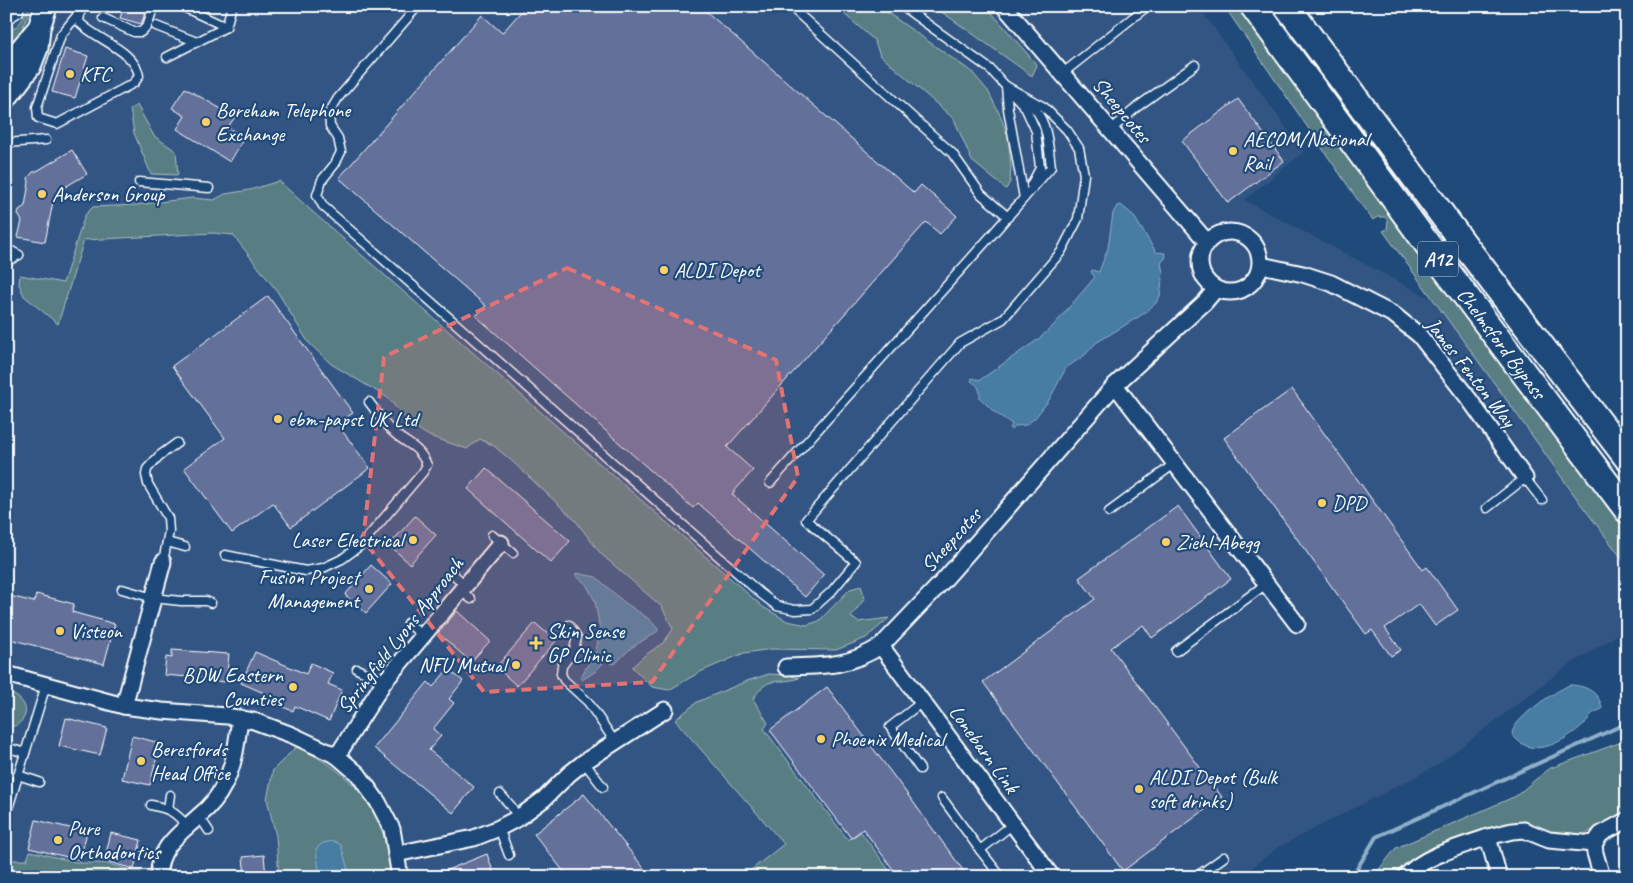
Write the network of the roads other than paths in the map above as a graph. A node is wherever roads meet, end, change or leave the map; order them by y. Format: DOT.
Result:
graph roads {
  1 [pos="16,6"];
  2 [pos="46,6"];
  3 [pos="154,6"];
  4 [pos="181,6"];
  5 [pos="232,6"];
  6 [pos="418,6"];
  7 [pos="790,6"];
  8 [pos="902,6"];
  9 [pos="1004,6"];
  10 [pos="1253,6"];
  11 [pos="1287,6"];
  12 [pos="1144,8"];
  13 [pos="80,10"];
  14 [pos="104,18"];
  15 [pos="6,20"];
  16 [pos="156,26"];
  17 [pos="226,27"];
  18 [pos="39,28"];
  19 [pos="196,42"];
  20 [pos="167,57"];
  21 [pos="1195,65"];
  22 [pos="6,66"];
  23 [pos="1063,73"];
  24 [pos="1006,86"];
  25 [pos="6,98"];
  26 [pos="1111,130"];
  27 [pos="46,140"];
  28 [pos="6,143"];
  29 [pos="139,182"];
  30 [pos="209,188"];
  31 [pos="1024,198"];
  32 [pos="1008,216"];
  33 [pos="1207,242"];
  34 [pos="6,248"];
  35 [pos="6,262"];
  36 [pos="1261,265"];
  37 [pos="1216,289"];
  38 [pos="1115,385"];
  39 [pos="369,402"];
  40 [pos="177,443"];
  41 [pos="1627,458"];
  42 [pos="1174,464"];
  43 [pos="1525,478"];
  44 [pos="770,483"];
  45 [pos="1542,500"];
  46 [pos="1487,508"];
  47 [pos="1627,510"];
  48 [pos="1110,512"];
  49 [pos="167,542"];
  50 [pos="502,544"];
  51 [pos="185,547"];
  52 [pos="225,555"];
  53 [pos="163,562"];
  54 [pos="452,573"];
  55 [pos="1266,584"];
  56 [pos="122,589"];
  57 [pos="466,591"];
  58 [pos="153,598"];
  59 [pos="211,603"];
  60 [pos="408,623"];
  61 [pos="1297,624"];
  62 [pos="569,625"];
  63 [pos="422,636"];
  64 [pos="881,646"];
  65 [pos="1176,652"];
  66 [pos="786,667"];
  67 [pos="357,669"];
  68 [pos="6,674"];
  69 [pos="384,682"];
  70 [pos="46,685"];
  71 [pos="922,702"];
  72 [pos="124,706"];
  73 [pos="666,710"];
  74 [pos="240,718"];
  75 [pos="615,742"];
  76 [pos="6,747"];
  77 [pos="25,753"];
  78 [pos="337,756"];
  79 [pos="584,762"];
  80 [pos="920,769"];
  81 [pos="18,775"];
  82 [pos="39,782"];
  83 [pos="603,786"];
  84 [pos="500,794"];
  85 [pos="170,795"];
  86 [pos="942,798"];
  87 [pos="151,805"];
  88 [pos="168,809"];
  89 [pos="6,815"];
  90 [pos="518,818"];
  91 [pos="1627,820"];
  92 [pos="193,821"];
  93 [pos="1013,824"];
  94 [pos="499,828"];
  95 [pos="209,831"];
  96 [pos="1488,837"];
  97 [pos="1594,844"];
  98 [pos="980,850"];
  99 [pos="396,854"];
  100 [pos="509,855"];
  101 [pos="1224,857"];
  102 [pos="159,877"];
  103 [pos="400,877"];
  104 [pos="1001,877"];
  105 [pos="1052,877"];
  106 [pos="1196,877"];
  107 [pos="1405,877"];
  108 [pos="1499,877"];
  109 [pos="1602,877"];
  1 -- 15 [label="lane"];
  2 -- 18 [label="main road"];
  3 -- 14 [label="lane"];
  4 -- 17 [label="lane"];
  5 -- 17 [label="lane"];
  6 -- 24 [label="lane"];
  7 -- 32 [label="lane"];
  8 -- 24 [label="lane"];
  9 -- 23 [label="street, Sheepcotes"];
  10 -- 47 [label="highway, Chelmsford Bypass / A12"];
  11 -- 41 [label="highway, Chelmsford Bypass / A12"];
  12 -- 23 [label="lane"];
  13 -- 13 [label="lane"];
  16 -- 19 [label="lane"];
  17 -- 19 [label="lane"];
  18 -- 22 [label="main road"];
  18 -- 25 [label="main road"];
  19 -- 20 [label="lane"];
  21 -- 26 [label="lane"];
  23 -- 26 [label="street, Sheepcotes"];
  24 -- 31 [label="lane"];
  24 -- 31 [label="lane"];
  26 -- 33 [label="street, Sheepcotes"];
  27 -- 28 [label="lane"];
  29 -- 30 [label="lane"];
  31 -- 32 [label="lane"];
  32 -- 44 [label="lane"];
  33 -- 36 [label="street"];
  33 -- 37 [label="street"];
  34 -- 35 [label="lane"];
  36 -- 37 [label="street"];
  36 -- 43 [label="street, James Fenton Way"];
  37 -- 38 [label="street, Sheepcotes"];
  38 -- 42 [label="street"];
  38 -- 64 [label="street, Sheepcotes"];
  39 -- 52 [label="lane"];
  40 -- 49 [label="lane"];
  42 -- 48 [label="lane"];
  42 -- 55 [label="street"];
  43 -- 45 [label="lane"];
  43 -- 46 [label="lane"];
  49 -- 51 [label="lane"];
  49 -- 53 [label="lane"];
  50 -- 57 [label="street, Springfield Lyons Approach"];
  53 -- 58 [label="street"];
  54 -- 57 [label="lane"];
  55 -- 61 [label="street"];
  55 -- 65 [label="lane"];
  56 -- 58 [label="lane"];
  57 -- 63 [label="street, Springfield Lyons Approach"];
  58 -- 59 [label="lane"];
  58 -- 72 [label="street"];
  60 -- 63 [label="lane"];
  62 -- 75 [label="lane"];
  63 -- 69 [label="street, Springfield Lyons Approach"];
  64 -- 66 [label="street, Sheepcotes"];
  64 -- 71 [label="street, Lonebarn Link"];
  67 -- 69 [label="lane"];
  68 -- 70 [label="street"];
  69 -- 78 [label="street, Springfield Lyons Approach"];
  70 -- 72 [label="street"];
  70 -- 77 [label="lane"];
  71 -- 80 [label="lane"];
  71 -- 93 [label="street, Lonebarn Link"];
  72 -- 74 [label="street"];
  73 -- 75 [label="street"];
  74 -- 78 [label="street"];
  74 -- 92 [label="street"];
  75 -- 79 [label="street"];
  76 -- 77 [label="lane"];
  77 -- 81 [label="lane"];
  78 -- 99 [label="street"];
  79 -- 83 [label="lane"];
  79 -- 90 [label="street"];
  81 -- 82 [label="lane"];
  81 -- 89 [label="lane"];
  84 -- 90 [label="lane"];
  85 -- 88 [label="lane"];
  86 -- 98 [label="lane"];
  87 -- 88 [label="lane"];
  88 -- 92 [label="lane"];
  90 -- 94 [label="street"];
  91 -- 97 [label="street"];
  92 -- 95 [label="lane"];
  92 -- 102 [label="street"];
  93 -- 98 [label="lane"];
  93 -- 105 [label="street, Lonebarn Link"];
  94 -- 99 [label="street"];
  94 -- 100 [label="lane"];
  96 -- 97 [label="street"];
  96 -- 107 [label="street"];
  96 -- 108 [label="street"];
  97 -- 109 [label="street"];
  98 -- 104 [label="lane"];
  99 -- 103 [label="street"];
  101 -- 106 [label="lane"];
}
